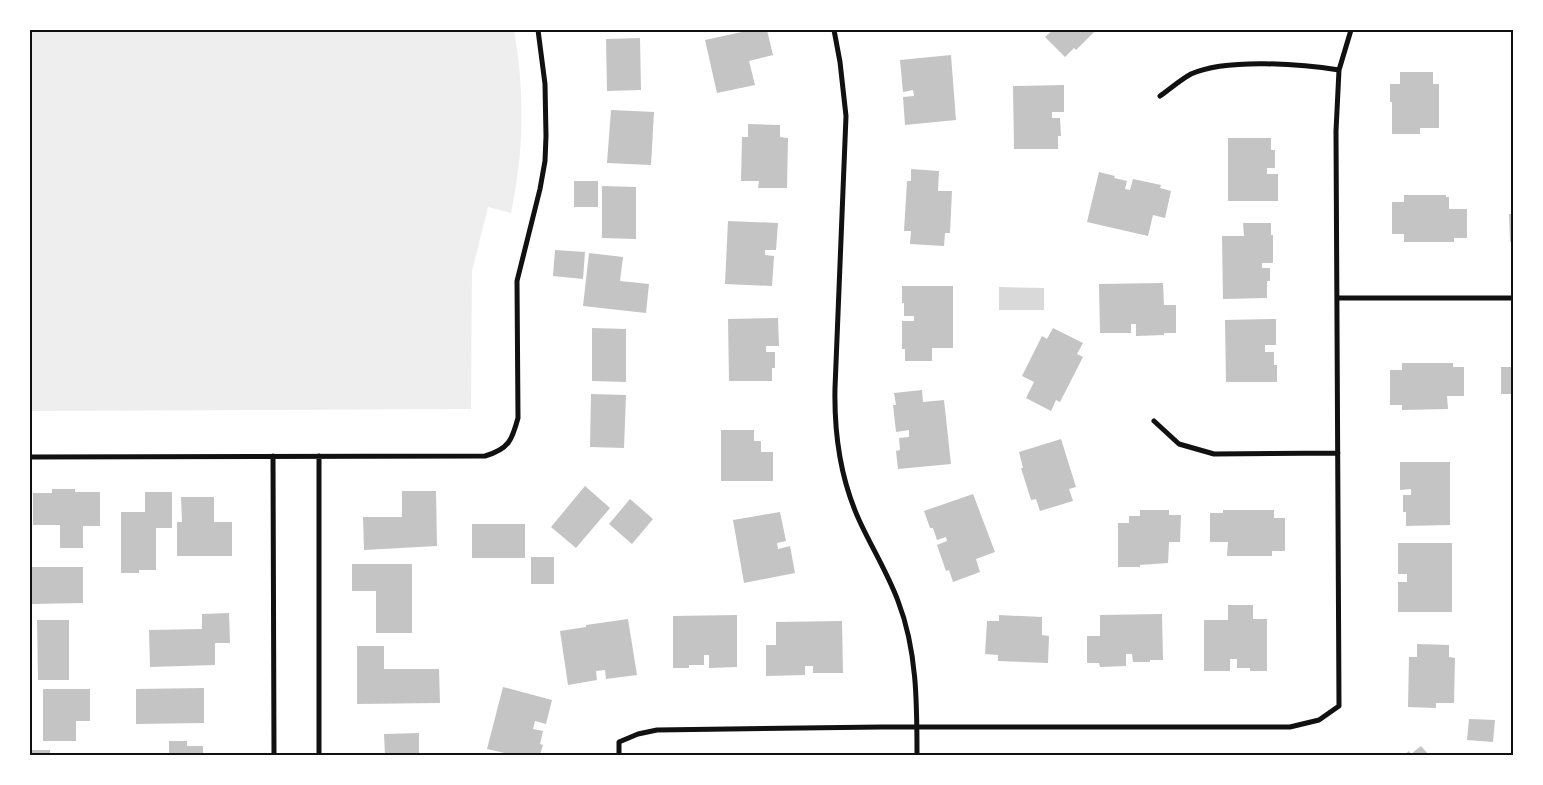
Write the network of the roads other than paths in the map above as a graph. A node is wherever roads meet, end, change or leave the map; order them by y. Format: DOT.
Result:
graph roads {
  1 [pos="538,30"];
  2 [pos="834,30"];
  3 [pos="1351,30"];
  4 [pos="1340,70"];
  5 [pos="1160,96"];
  6 [pos="1338,298"];
  7 [pos="1513,298"];
  8 [pos="1154,421"];
  9 [pos="1338,453"];
  10 [pos="273,456"];
  11 [pos="319,456"];
  12 [pos="30,457"];
  13 [pos="917,728"];
  14 [pos="274,755"];
  15 [pos="319,755"];
  16 [pos="619,755"];
  17 [pos="917,755"];
  1 -- 11 [label="street"];
  2 -- 13 [label="street"];
  3 -- 4 [label="street"];
  4 -- 5 [label="street"];
  4 -- 6 [label="street"];
  6 -- 7 [label="street"];
  6 -- 9 [label="street"];
  8 -- 9 [label="street"];
  9 -- 13 [label="street"];
  10 -- 11 [label="street"];
  10 -- 12 [label="street"];
  10 -- 14 [label="street"];
  11 -- 15 [label="street"];
  13 -- 16 [label="street"];
  13 -- 17 [label="street"];
}
